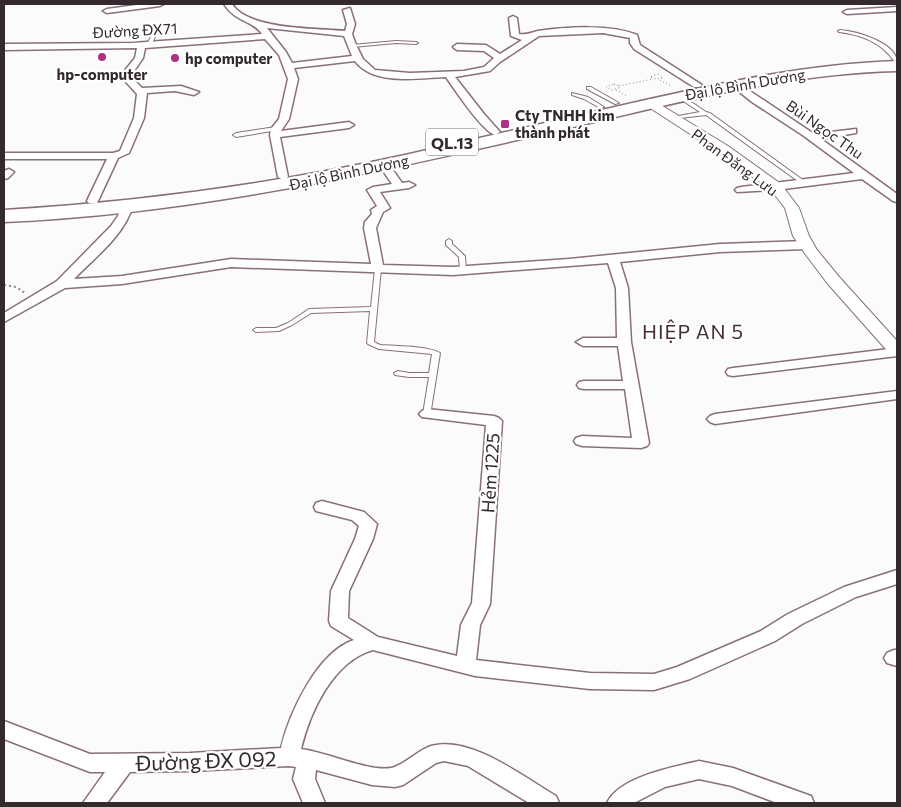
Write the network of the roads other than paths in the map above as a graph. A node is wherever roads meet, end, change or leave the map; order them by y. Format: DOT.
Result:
graph roads {
  1 [pos="160,4"];
  2 [pos="228,4"];
  3 [pos="897,9"];
  4 [pos="347,10"];
  5 [pos="107,11"];
  6 [pos="847,12"];
  7 [pos="513,18"];
  8 [pos="259,25"];
  9 [pos="840,31"];
  10 [pos="153,32"];
  11 [pos="348,34"];
  12 [pos="267,36"];
  13 [pos="529,38"];
  14 [pos="416,43"];
  15 [pos="145,45"];
  16 [pos="352,46"];
  17 [pos="4,47"];
  18 [pos="457,47"];
  19 [pos="358,58"];
  20 [pos="500,58"];
  21 [pos="897,61"];
  22 [pos="289,66"];
  23 [pos="897,66"];
  24 [pos="448,73"];
  25 [pos="735,84"];
  26 [pos="697,85"];
  27 [pos="589,88"];
  28 [pos="141,92"];
  29 [pos="194,92"];
  30 [pos="678,93"];
  31 [pos="574,94"];
  32 [pos="623,98"];
  33 [pos="704,113"];
  34 [pos="673,118"];
  35 [pos="349,125"];
  36 [pos="852,131"];
  37 [pos="276,132"];
  38 [pos="495,132"];
  39 [pos="236,135"];
  40 [pos="813,137"];
  41 [pos="4,156"];
  42 [pos="114,156"];
  43 [pos="384,165"];
  44 [pos="864,175"];
  45 [pos="283,177"];
  46 [pos="804,183"];
  47 [pos="776,187"];
  48 [pos="741,190"];
  49 [pos="897,199"];
  50 [pos="92,200"];
  51 [pos="127,205"];
  52 [pos="4,206"];
  53 [pos="4,216"];
  54 [pos="449,241"];
  55 [pos="807,245"];
  56 [pos="613,259"];
  57 [pos="378,269"];
  58 [pos="463,271"];
  59 [pos="62,284"];
  60 [pos="373,309"];
  61 [pos="4,318"];
  62 [pos="256,330"];
  63 [pos="583,342"];
  64 [pos="624,342"];
  65 [pos="897,351"];
  66 [pos="733,372"];
  67 [pos="398,373"];
  68 [pos="433,375"];
  69 [pos="584,385"];
  70 [pos="630,385"];
  71 [pos="897,395"];
  72 [pos="428,414"];
  73 [pos="715,419"];
  74 [pos="582,441"];
  75 [pos="322,507"];
  76 [pos="897,577"];
  77 [pos="373,643"];
  78 [pos="466,666"];
  79 [pos="4,730"];
  80 [pos="299,758"];
  81 [pos="124,763"];
  82 [pos="94,803"];
  83 [pos="314,803"];
  84 [pos="548,803"];
  85 [pos="618,803"];
  86 [pos="803,803"];
  1 -- 5 [label="street"];
  2 -- 8 [label="street"];
  3 -- 6 [label="street"];
  4 -- 11 [label="street"];
  7 -- 13 [label="street"];
  8 -- 11 [label="street"];
  8 -- 12 [label="street"];
  9 -- 21 [label="lane"];
  10 -- 15 [label="lane"];
  11 -- 16 [label="street"];
  12 -- 15 [label="street, Đường ĐX71"];
  12 -- 22 [label="street"];
  13 -- 20 [label="street"];
  13 -- 26 [label="street"];
  14 -- 16 [label="lane"];
  15 -- 17 [label="street, Đường ĐX71"];
  15 -- 28 [label="street"];
  16 -- 19 [label="street"];
  18 -- 20 [label="street"];
  19 -- 22 [label="street"];
  19 -- 24 [label="street"];
  20 -- 24 [label="street"];
  21 -- 26 [label="highway, Đại lộ Bình Dương / QL.13"];
  22 -- 37 [label="street"];
  23 -- 25 [label="highway, Đại lộ Bình Dương / QL.13"];
  24 -- 38 [label="street"];
  25 -- 30 [label="highway, Đại lộ Bình Dương / QL.13"];
  25 -- 40 [label="street, Bùi Ngọc Thu"];
  26 -- 30 [label="highway, Đại lộ Bình Dương / QL.13"];
  27 -- 32 [label="lane"];
  28 -- 29 [label="street"];
  28 -- 42 [label="street"];
  30 -- 32 [label="highway, Đại lộ Bình Dương / QL.13"];
  30 -- 33 [label="lane"];
  31 -- 32 [label="lane"];
  32 -- 34 [label="street, Phan Đăng Lưu"];
  32 -- 38 [label="highway, Đại lộ Bình Dương / QL.13"];
  32 -- 43 [label="highway, Đại lộ Bình Dương / QL.13"];
  33 -- 34 [label="lane"];
  33 -- 46 [label="lane"];
  34 -- 47 [label="street, Phan Đăng Lưu"];
  35 -- 37 [label="street"];
  36 -- 40 [label="street"];
  37 -- 39 [label="lane"];
  37 -- 45 [label="street"];
  38 -- 45 [label="highway, Đại lộ Bình Dương / QL.13"];
  40 -- 44 [label="street, Bùi Ngọc Thu"];
  41 -- 42 [label="street"];
  42 -- 50 [label="street"];
  43 -- 51 [label="highway, Đại lộ Bình Dương / QL.13"];
  43 -- 57 [label="street, Hẻm 1225"];
  44 -- 46 [label="street"];
  44 -- 49 [label="street, Bùi Ngọc Thu"];
  45 -- 50 [label="highway, Đại lộ Bình Dương / QL.13"];
  46 -- 47 [label="street"];
  47 -- 48 [label="street"];
  47 -- 55 [label="street, Phan Đăng Lưu"];
  50 -- 52 [label="highway, Đại lộ Bình Dương / QL.13"];
  51 -- 53 [label="highway, Đại lộ Bình Dương / QL.13"];
  51 -- 59 [label="street"];
  54 -- 58 [label="lane"];
  55 -- 56 [label="street"];
  55 -- 65 [label="street, Phan Đăng Lưu"];
  56 -- 58 [label="street"];
  56 -- 64 [label="street"];
  57 -- 58 [label="street"];
  57 -- 59 [label="street"];
  57 -- 60 [label="lane, Hẻm 1225"];
  59 -- 61 [label="street"];
  60 -- 62 [label="lane"];
  60 -- 68 [label="lane, Hẻm 1225"];
  63 -- 64 [label="street"];
  64 -- 70 [label="street"];
  65 -- 66 [label="street"];
  67 -- 68 [label="lane"];
  68 -- 72 [label="lane, Hẻm 1225"];
  69 -- 70 [label="street"];
  70 -- 74 [label="street"];
  71 -- 73 [label="street"];
  72 -- 78 [label="street, Hẻm 1225"];
  75 -- 77 [label="street"];
  76 -- 78 [label="street"];
  77 -- 78 [label="street"];
  77 -- 80 [label="street, Đường ĐX 092"];
  79 -- 81 [label="street, Đường ĐX 092"];
  80 -- 81 [label="street, Đường ĐX 092"];
  80 -- 83 [label="street"];
  80 -- 84 [label="street"];
  81 -- 82 [label="street"];
  85 -- 86 [label="street"];
}
